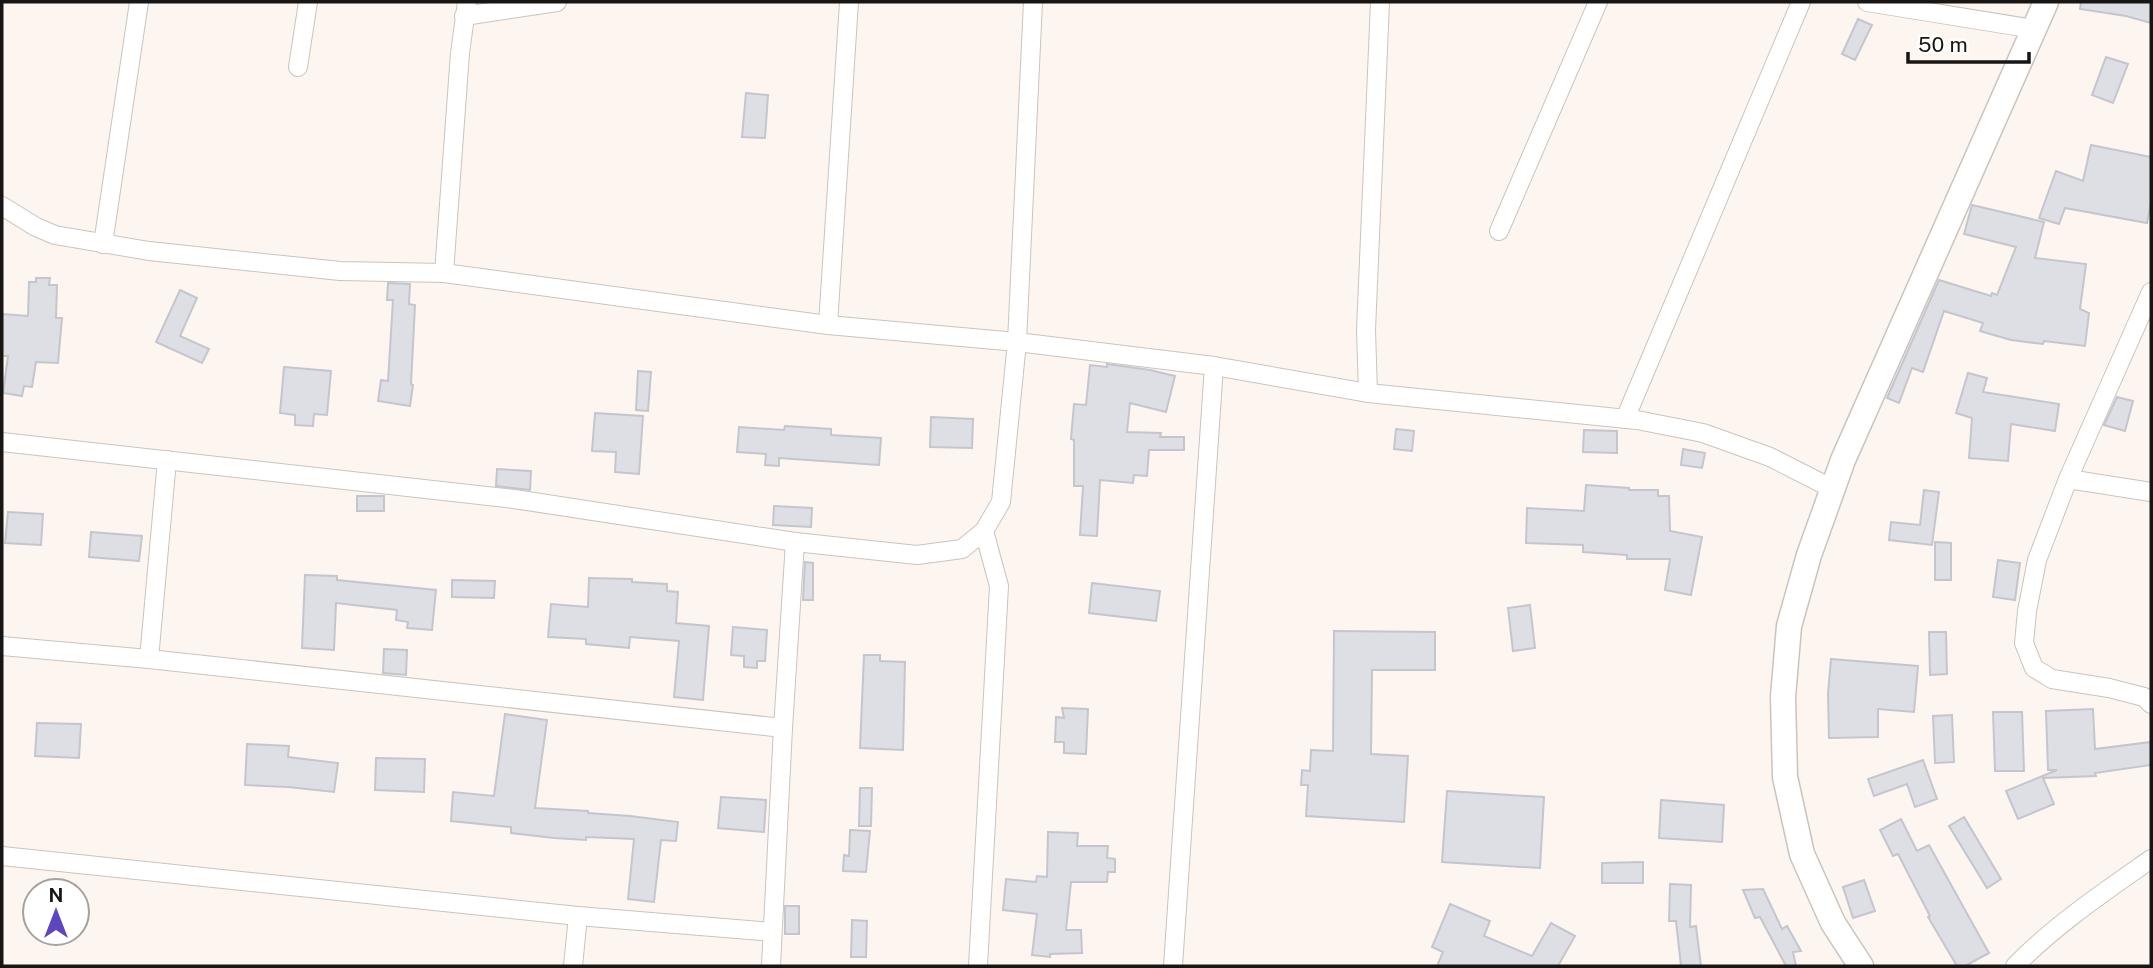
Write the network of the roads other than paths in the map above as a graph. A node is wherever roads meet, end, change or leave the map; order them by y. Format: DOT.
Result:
graph roads {
  1 [pos="139,2"];
  2 [pos="308,2"];
  3 [pos="557,2"];
  4 [pos="849,2"];
  5 [pos="1033,2"];
  6 [pos="1380,2"];
  7 [pos="1598,2"];
  8 [pos="1801,2"];
  9 [pos="1867,2"];
  10 [pos="2046,2"];
  11 [pos="465,9"];
  12 [pos="2034,30"];
  13 [pos="298,67"];
  14 [pos="2,206"];
  15 [pos="1499,231"];
  16 [pos="103,244"];
  17 [pos="444,273"];
  18 [pos="2151,292"];
  19 [pos="828,325"];
  20 [pos="1017,342"];
  21 [pos="1214,366"];
  22 [pos="1368,393"];
  23 [pos="1625,419"];
  24 [pos="2,442"];
  25 [pos="167,460"];
  26 [pos="2068,479"];
  27 [pos="1833,489"];
  28 [pos="2151,492"];
  29 [pos="984,531"];
  30 [pos="795,542"];
  31 [pos="2,646"];
  32 [pos="149,659"];
  33 [pos="2151,704"];
  34 [pos="783,728"];
  35 [pos="2,856"];
  36 [pos="2151,859"];
  37 [pos="578,916"];
  38 [pos="772,932"];
  39 [pos="573,966"];
  40 [pos="771,966"];
  41 [pos="978,966"];
  42 [pos="1173,966"];
  43 [pos="1861,966"];
  44 [pos="2015,966"];
  1 -- 16 [label="street"];
  2 -- 13 [label="street"];
  3 -- 11 [label="street"];
  4 -- 19 [label="street"];
  5 -- 20 [label="street"];
  6 -- 22 [label="street"];
  7 -- 15 [label="street"];
  8 -- 23 [label="street"];
  9 -- 12 [label="street"];
  10 -- 12 [label="street"];
  11 -- 17 [label="street"];
  12 -- 27 [label="street"];
  14 -- 16 [label="street"];
  16 -- 17 [label="street"];
  17 -- 19 [label="street"];
  18 -- 26 [label="street"];
  19 -- 20 [label="street"];
  20 -- 21 [label="street"];
  20 -- 29 [label="street"];
  21 -- 22 [label="street"];
  21 -- 42 [label="street"];
  22 -- 23 [label="street"];
  23 -- 27 [label="street"];
  24 -- 25 [label="street"];
  25 -- 30 [label="street"];
  25 -- 32 [label="street"];
  26 -- 28 [label="street"];
  26 -- 33 [label="street"];
  27 -- 43 [label="street"];
  29 -- 30 [label="street"];
  29 -- 41 [label="street"];
  30 -- 34 [label="street"];
  31 -- 32 [label="street"];
  32 -- 34 [label="street"];
  34 -- 38 [label="street"];
  35 -- 37 [label="street"];
  36 -- 44 [label="street"];
  37 -- 38 [label="street"];
  37 -- 39 [label="street"];
  38 -- 40 [label="street"];
}
